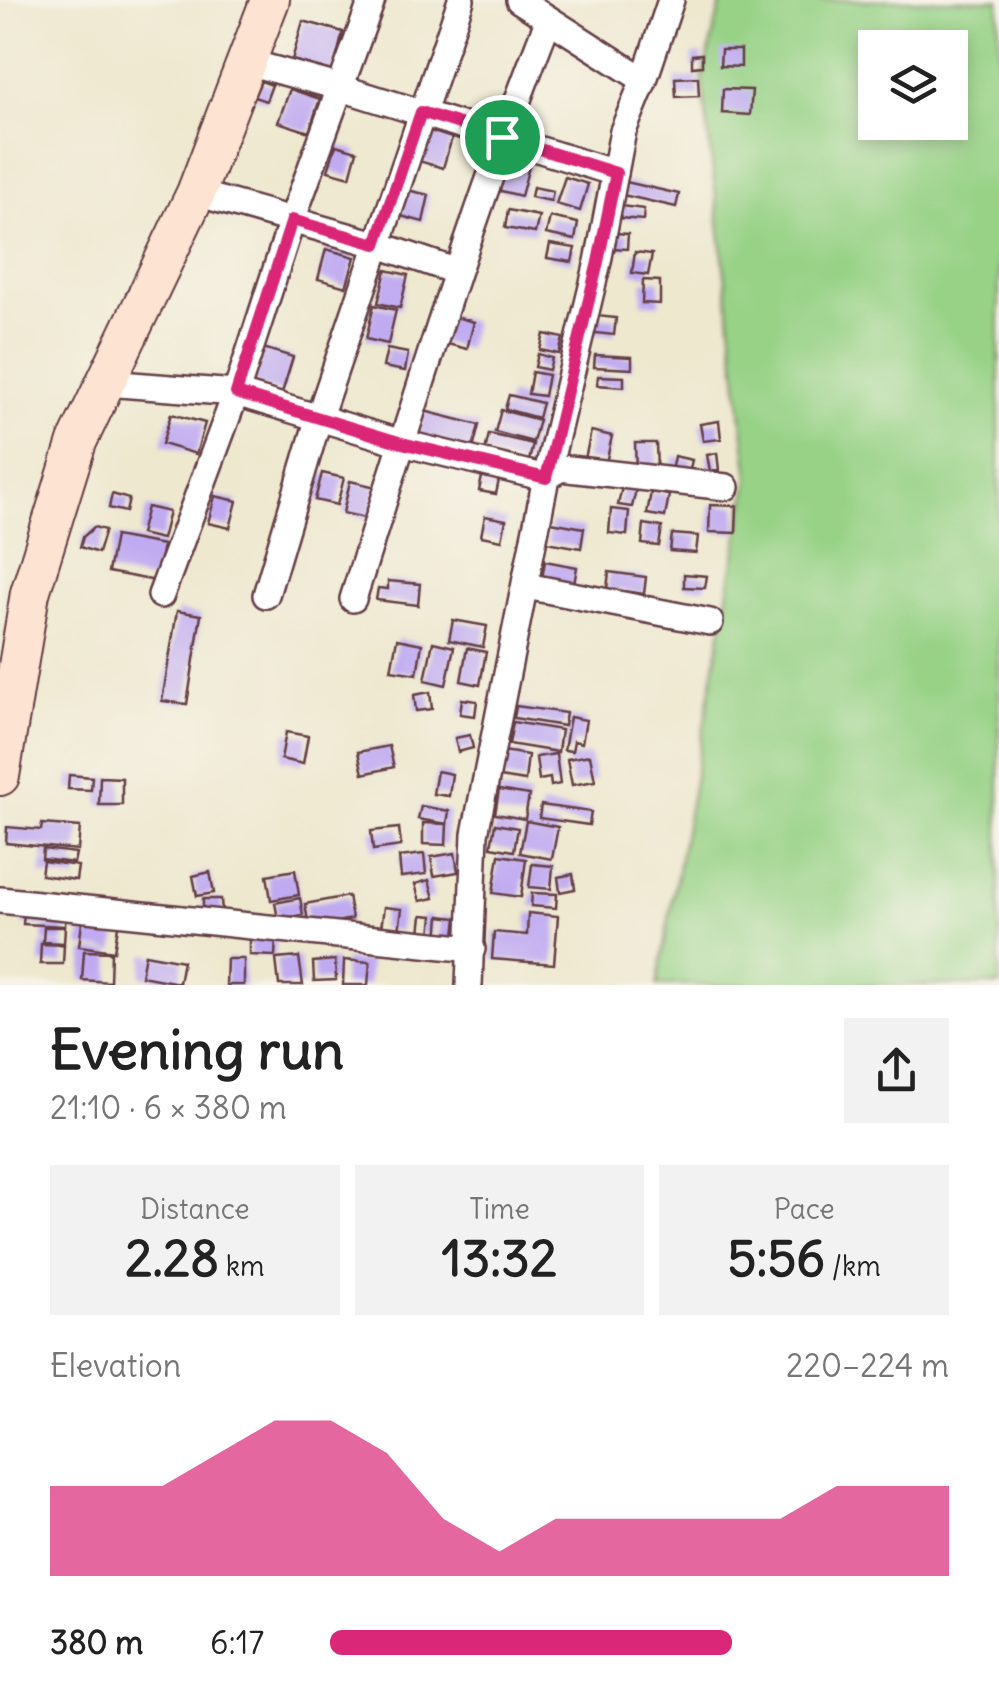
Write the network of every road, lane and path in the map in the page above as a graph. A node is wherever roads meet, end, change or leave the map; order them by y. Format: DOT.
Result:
graph roads {
  1 [pos="270,0"];
  2 [pos="372,0"];
  3 [pos="461,0"];
  4 [pos="519,0"];
  5 [pos="670,0"];
  6 [pos="548,21"];
  7 [pos="248,62"];
  8 [pos="644,80"];
  9 [pos="338,87"];
  10 [pos="421,112"];
  11 [pos="502,137"];
  12 [pos="616,173"];
  13 [pos="196,193"];
  14 [pos="292,220"];
  15 [pos="376,244"];
  16 [pos="456,270"];
  17 [pos="106,382"];
  18 [pos="236,393"];
  19 [pos="319,418"];
  20 [pos="402,443"];
  21 [pos="546,478"];
  22 [pos="726,487"];
  23 [pos="526,586"];
  24 [pos="161,594"];
  25 [pos="266,595"];
  26 [pos="352,599"];
  27 [pos="710,622"];
  28 [pos="0,776"];
  29 [pos="0,900"];
  30 [pos="472,948"];
  31 [pos="469,985"];
  1 -- 7 [label="main road"];
  2 -- 9 [label="street"];
  3 -- 10 [label="street"];
  4 -- 6 [label="street"];
  5 -- 8 [label="street"];
  6 -- 8 [label="street"];
  6 -- 11 [label="street"];
  7 -- 9 [label="street"];
  7 -- 13 [label="main road"];
  8 -- 12 [label="street"];
  9 -- 10 [label="street"];
  9 -- 14 [label="street"];
  10 -- 11 [label="street"];
  10 -- 15 [label="street"];
  11 -- 12 [label="street"];
  11 -- 16 [label="street"];
  12 -- 21 [label="street"];
  13 -- 14 [label="street"];
  13 -- 17 [label="main road"];
  14 -- 15 [label="street"];
  14 -- 18 [label="street"];
  15 -- 16 [label="street"];
  15 -- 19 [label="street"];
  16 -- 20 [label="street"];
  17 -- 18 [label="street"];
  17 -- 28 [label="main road"];
  18 -- 19 [label="street"];
  18 -- 24 [label="street"];
  19 -- 20 [label="street"];
  19 -- 25 [label="street"];
  20 -- 21 [label="street"];
  20 -- 26 [label="street"];
  21 -- 22 [label="street"];
  21 -- 23 [label="street"];
  23 -- 27 [label="street"];
  23 -- 30 [label="street"];
  29 -- 30 [label="street"];
  30 -- 31 [label="street"];
}
